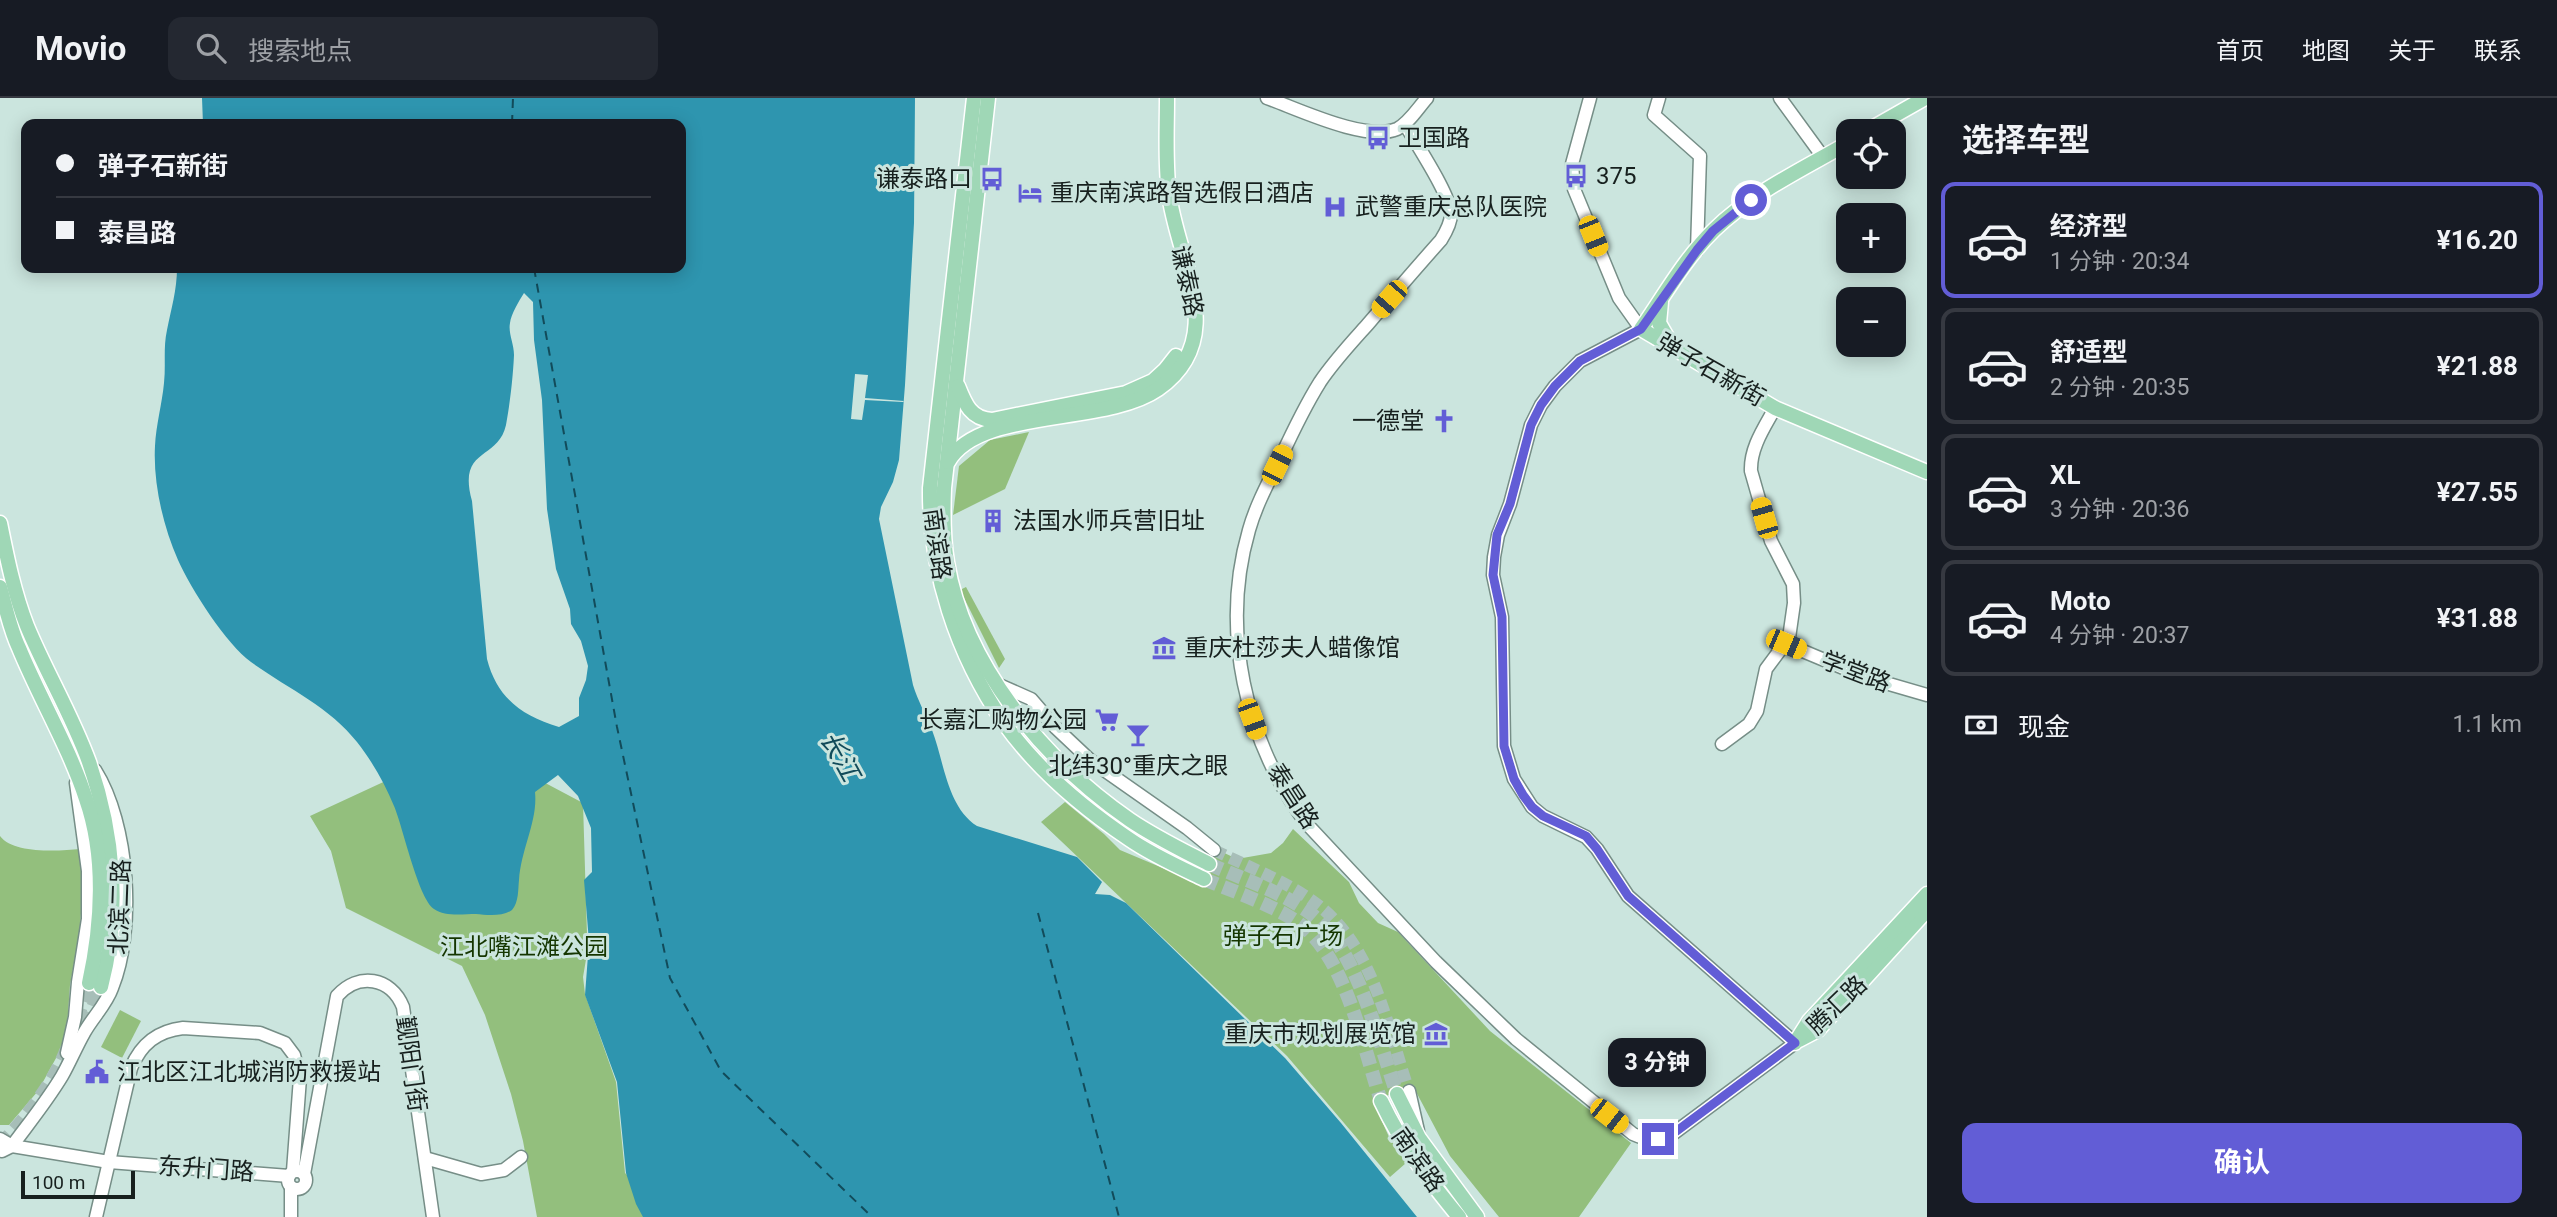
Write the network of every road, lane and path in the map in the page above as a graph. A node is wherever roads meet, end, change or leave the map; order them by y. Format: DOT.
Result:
graph roads {
  1 [pos="988,98"];
  2 [pos="1158,98"];
  3 [pos="1167,98"];
  4 [pos="1267,98"];
  5 [pos="1427,98"];
  6 [pos="1590,98"];
  7 [pos="1659,98"];
  8 [pos="1780,98"];
  9 [pos="1925,98"];
  10 [pos="973,105"];
  11 [pos="1888,119"];
  12 [pos="1405,124"];
  13 [pos="1836,150"];
  14 [pos="1823,158"];
  15 [pos="979,184"];
  16 [pos="975,223"];
  17 [pos="960,230"];
  18 [pos="1697,250"];
  19 [pos="1661,300"];
  20 [pos="1641,329"];
  21 [pos="1676,350"];
  22 [pos="957,384"];
  23 [pos="1775,408"];
  24 [pos="947,463"];
  25 [pos="1927,472"];
  26 [pos="0,523"];
  27 [pos="4,564"];
  28 [pos="4,585"];
  29 [pos="1786,644"];
  30 [pos="997,684"];
  31 [pos="1927,695"];
  32 [pos="1722,744"];
  33 [pos="88,760"];
  34 [pos="73,766"];
  35 [pos="1212,857"];
  36 [pos="1204,879"];
  37 [pos="1927,894"];
  38 [pos="1927,910"];
  39 [pos="76,998"];
  40 [pos="104,1005"];
  41 [pos="1795,1043"];
  42 [pos="1403,1092"];
  43 [pos="299,1096"];
  44 [pos="1381,1101"];
  45 [pos="313,1124"];
  46 [pos="1423,1143"];
  47 [pos="3,1147"];
  48 [pos="521,1157"];
  49 [pos="1411,1157"];
  50 [pos="425,1158"];
  51 [pos="108,1166"];
  52 [pos="294,1180"];
  53 [pos="96,1217"];
  54 [pos="291,1217"];
  55 [pos="299,1217"];
  56 [pos="433,1217"];
  57 [pos="1459,1217"];
  58 [pos="1478,1217"];
  1 -- 15 [label="main road, 南滨路"];
  2 -- 22 [label="main road, 谦泰路"];
  3 -- 24 [label="main road, 谦泰路"];
  4 -- 12 [label="street"];
  5 -- 12 [label="street"];
  6 -- 20 [label="street"];
  7 -- 18 [label="street"];
  8 -- 14 [label="street"];
  9 -- 11 [label="main road"];
  10 -- 15 [label="main road"];
  10 -- 17 [label="main road, 南滨路"];
  12 -- 41 [label="street, 泰昌路"];
  13 -- 14 [label="main road, 弹子石新街"];
  14 -- 18 [label="main road, 弹子石新街"];
  15 -- 16 [label="main road, 南滨路"];
  16 -- 17 [label="main road"];
  16 -- 22 [label="main road, 南滨路"];
  17 -- 36 [label="main road, 南滨路"];
  18 -- 19 [label="main road, 弹子石新街"];
  19 -- 20 [label="main road, 弹子石新街"];
  19 -- 21 [label="main road"];
  20 -- 21 [label="main road, 弹子石新街"];
  20 -- 41 [label="street"];
  21 -- 23 [label="main road, 弹子石新街"];
  22 -- 24 [label="main road, 南滨路"];
  23 -- 25 [label="main road, 弹子石新街"];
  23 -- 29 [label="street"];
  24 -- 30 [label="main road, 南滨路"];
  26 -- 27 [label="main road, 北滨二路"];
  27 -- 28 [label="main road, 北滨二路"];
  28 -- 33 [label="main road, 北滨二路"];
  28 -- 34 [label="main road, 北滨二路"];
  29 -- 31 [label="street, 学堂路"];
  29 -- 32 [label="street"];
  30 -- 35 [label="street, 南滨路"];
  30 -- 35 [label="main road, 南滨路"];
  33 -- 34 [label="main road, 北滨二路"];
  33 -- 40 [label="street, 北滨二路"];
  34 -- 39 [label="street, 北滨二路"];
  37 -- 41 [label="main road, 腾汇路"];
  38 -- 41 [label="main road, 腾汇路"];
  39 -- 40 [label="street"];
  39 -- 47 [label="street, 北滨二路"];
  40 -- 47 [label="street, 北滨二路"];
  42 -- 46 [label="main road, 南滨路"];
  43 -- 45 [label="street"];
  43 -- 51 [label="street"];
  43 -- 52 [label="street"];
  44 -- 49 [label="main road, 南滨路"];
  45 -- 50 [label="street, 觐阳门街"];
  45 -- 52 [label="street, 觐阳门街"];
  46 -- 49 [label="main road"];
  46 -- 58 [label="main road, 南滨路"];
  47 -- 51 [label="street, 东升门路"];
  48 -- 50 [label="street"];
  49 -- 57 [label="main road, 南滨路"];
  50 -- 56 [label="street, 觐阳门街"];
  51 -- 52 [label="street, 东升门路"];
  51 -- 53 [label="street"];
  52 -- 54 [label="street"];
  52 -- 55 [label="street"];
}
